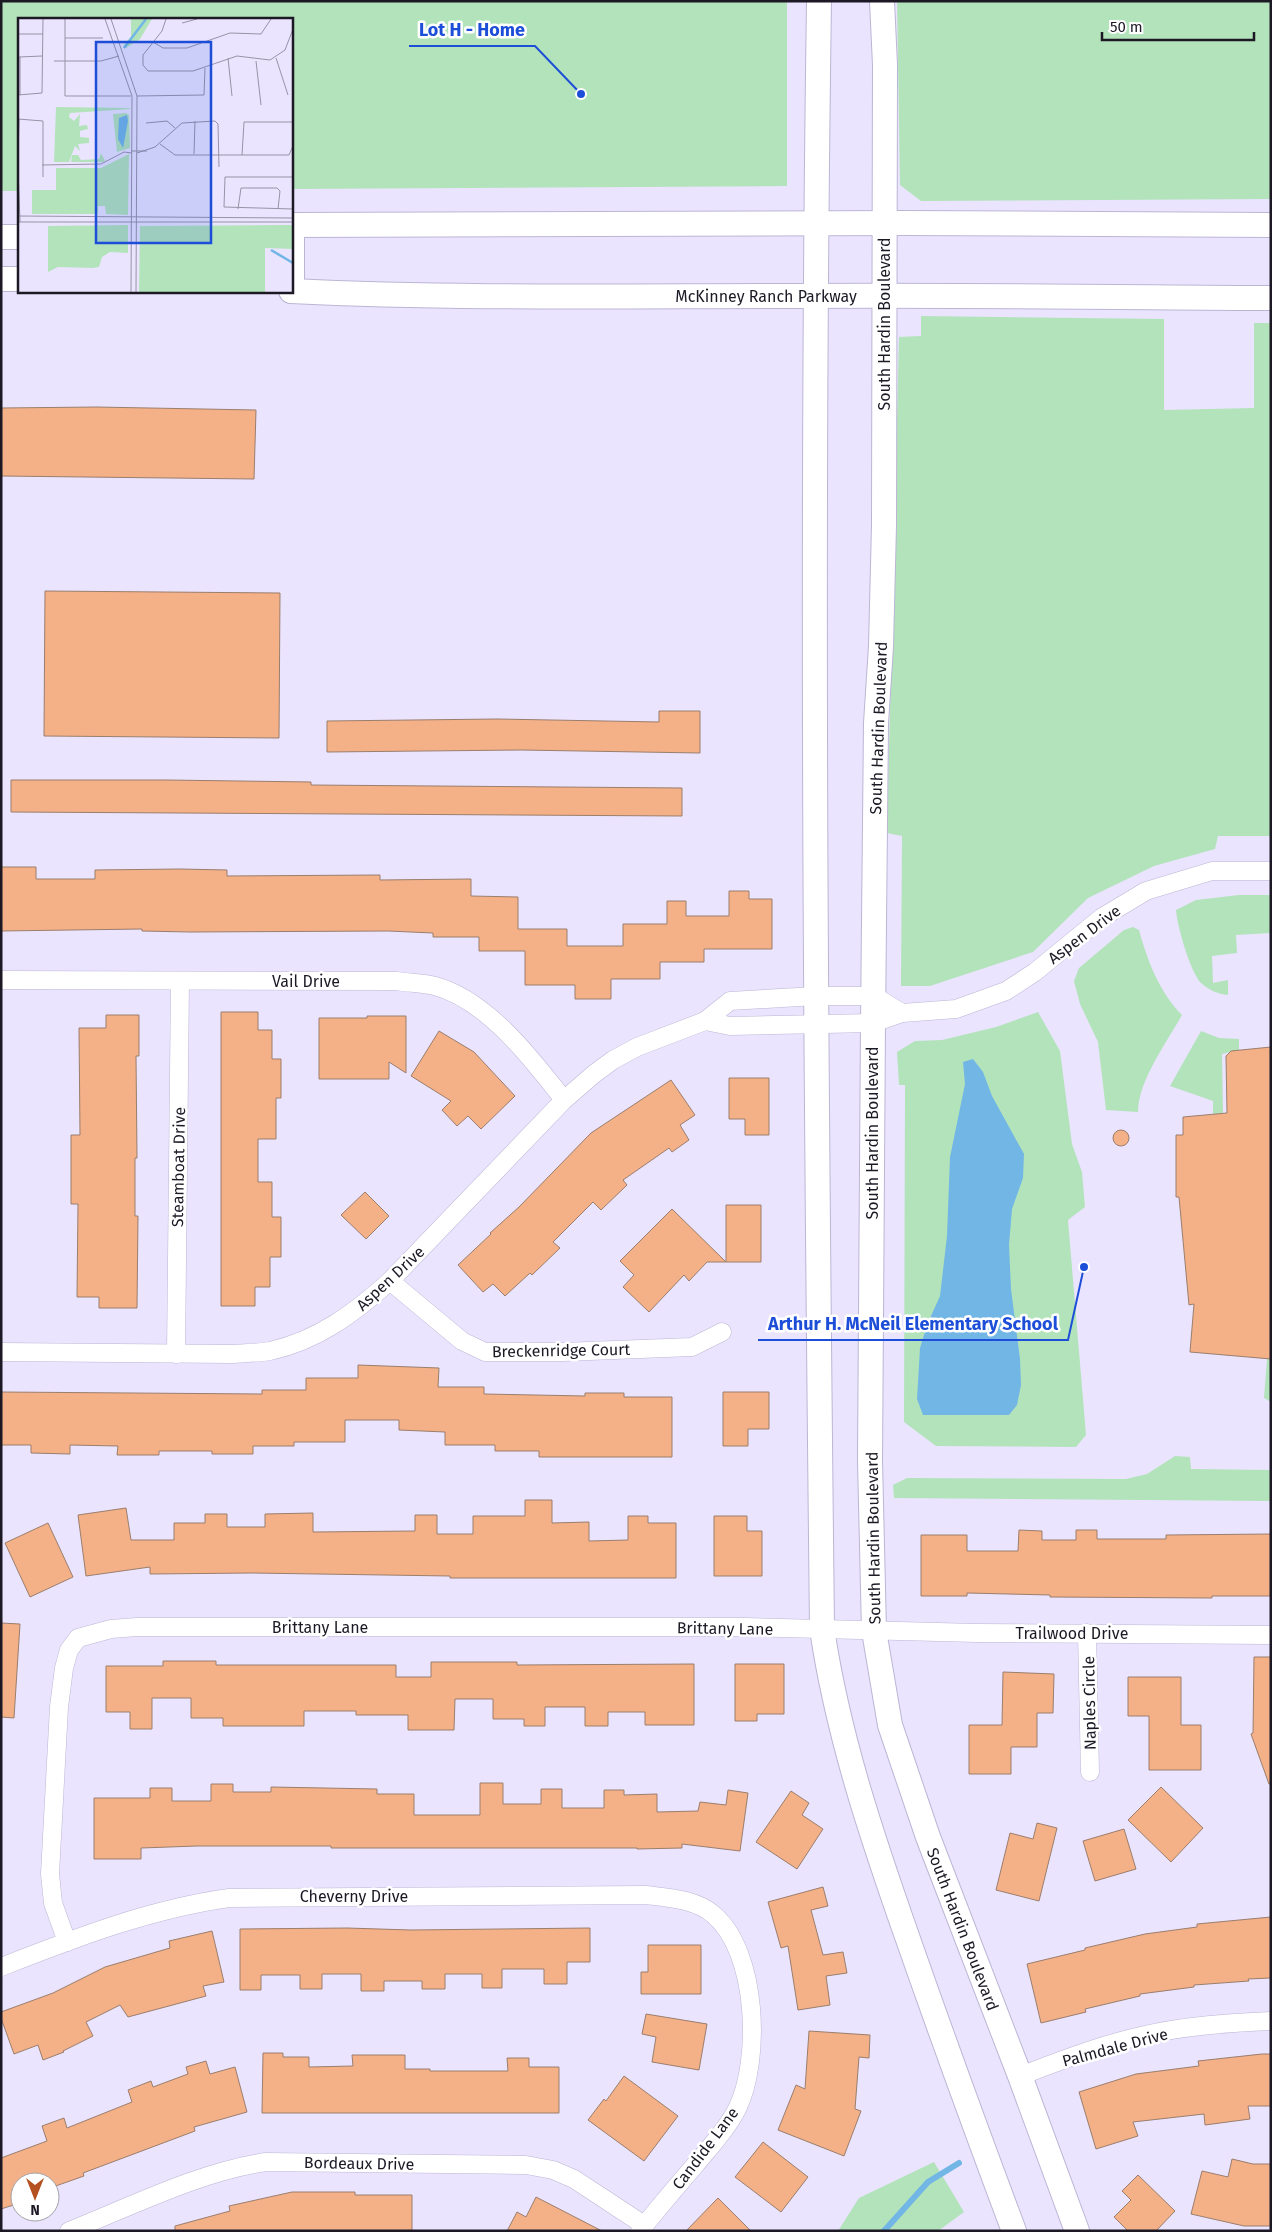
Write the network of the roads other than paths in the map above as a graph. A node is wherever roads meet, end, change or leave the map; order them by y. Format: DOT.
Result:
graph roads {
  1 [pos="819,1"];
  2 [pos="882,1"];
  3 [pos="816,223"];
  4 [pos="883,223"];
  5 [pos="292,225"];
  6 [pos="1271,225"];
  7 [pos="1,238"];
  8 [pos="18,238"];
  9 [pos="1,279"];
  10 [pos="18,279"];
  11 [pos="292,291"];
  12 [pos="815,296"];
  13 [pos="883,296"];
  14 [pos="1271,298"];
  15 [pos="1271,871"];
  16 [pos="1,980"];
  17 [pos="180,981"];
  18 [pos="816,996"];
  19 [pos="874,996"];
  20 [pos="902,1013"];
  21 [pos="705,1021"];
  22 [pos="873,1023"];
  23 [pos="815,1024"];
  24 [pos="564,1100"];
  25 [pos="390,1281"];
  26 [pos="722,1332"];
  27 [pos="1,1352"];
  28 [pos="176,1354"];
  29 [pos="822,1629"];
  30 [pos="874,1631"];
  31 [pos="1087,1633"];
  32 [pos="1271,1635"];
  33 [pos="1090,1772"];
  34 [pos="714,1915"];
  35 [pos="66,1942"];
  36 [pos="1,1967"];
  37 [pos="1271,2021"];
  38 [pos="1020,2076"];
  39 [pos="642,2228"];
  40 [pos="69,2231"];
  41 [pos="1014,2231"];
  42 [pos="1077,2231"];
  1 -- 3 [label="main road"];
  2 -- 4 [label="main road, South Hardin Boulevard"];
  3 -- 4 [label="main road"];
  3 -- 5 [label="main road"];
  3 -- 12 [label="main road"];
  4 -- 6 [label="main road"];
  4 -- 13 [label="main road, South Hardin Boulevard"];
  5 -- 11 [label="main road"];
  7 -- 8 [label="main road"];
  9 -- 10 [label="main road"];
  11 -- 12 [label="main road, McKinney Ranch Parkway"];
  12 -- 13 [label="main road, McKinney Ranch Parkway"];
  12 -- 18 [label="main road"];
  13 -- 14 [label="main road, McKinney Ranch Parkway"];
  13 -- 19 [label="main road, South Hardin Boulevard"];
  15 -- 20 [label="street, Aspen Drive"];
  16 -- 17 [label="street, Vail Drive"];
  17 -- 24 [label="street, Vail Drive"];
  17 -- 28 [label="street, Steamboat Drive"];
  18 -- 19 [label="street, Aspen Drive"];
  18 -- 21 [label="street, Aspen Drive"];
  18 -- 23 [label="main road"];
  19 -- 20 [label="street"];
  19 -- 22 [label="main road, South Hardin Boulevard"];
  20 -- 22 [label="street, Aspen Drive"];
  21 -- 23 [label="street, Aspen Drive"];
  21 -- 24 [label="street, Aspen Drive"];
  22 -- 23 [label="street, Aspen Drive"];
  22 -- 30 [label="main road, South Hardin Boulevard"];
  23 -- 29 [label="main road"];
  24 -- 25 [label="street, Aspen Drive"];
  25 -- 26 [label="street, Breckenridge Court"];
  25 -- 28 [label="street, Aspen Drive"];
  27 -- 28 [label="street, Aspen Drive"];
  29 -- 30 [label="street, Brittany Lane"];
  29 -- 35 [label="street, Brittany Lane"];
  29 -- 41 [label="main road"];
  30 -- 31 [label="street, Trailwood Drive"];
  30 -- 38 [label="main road, South Hardin Boulevard"];
  31 -- 32 [label="street, Trailwood Drive"];
  31 -- 33 [label="street, Naples Circle"];
  34 -- 35 [label="street, Cheverny Drive"];
  34 -- 39 [label="street, Candide Lane"];
  35 -- 36 [label="street, Cheverny Drive"];
  37 -- 38 [label="street, Palmdale Drive"];
  38 -- 42 [label="main road, South Hardin Boulevard"];
  39 -- 40 [label="street, Bordeaux Drive"];
}
